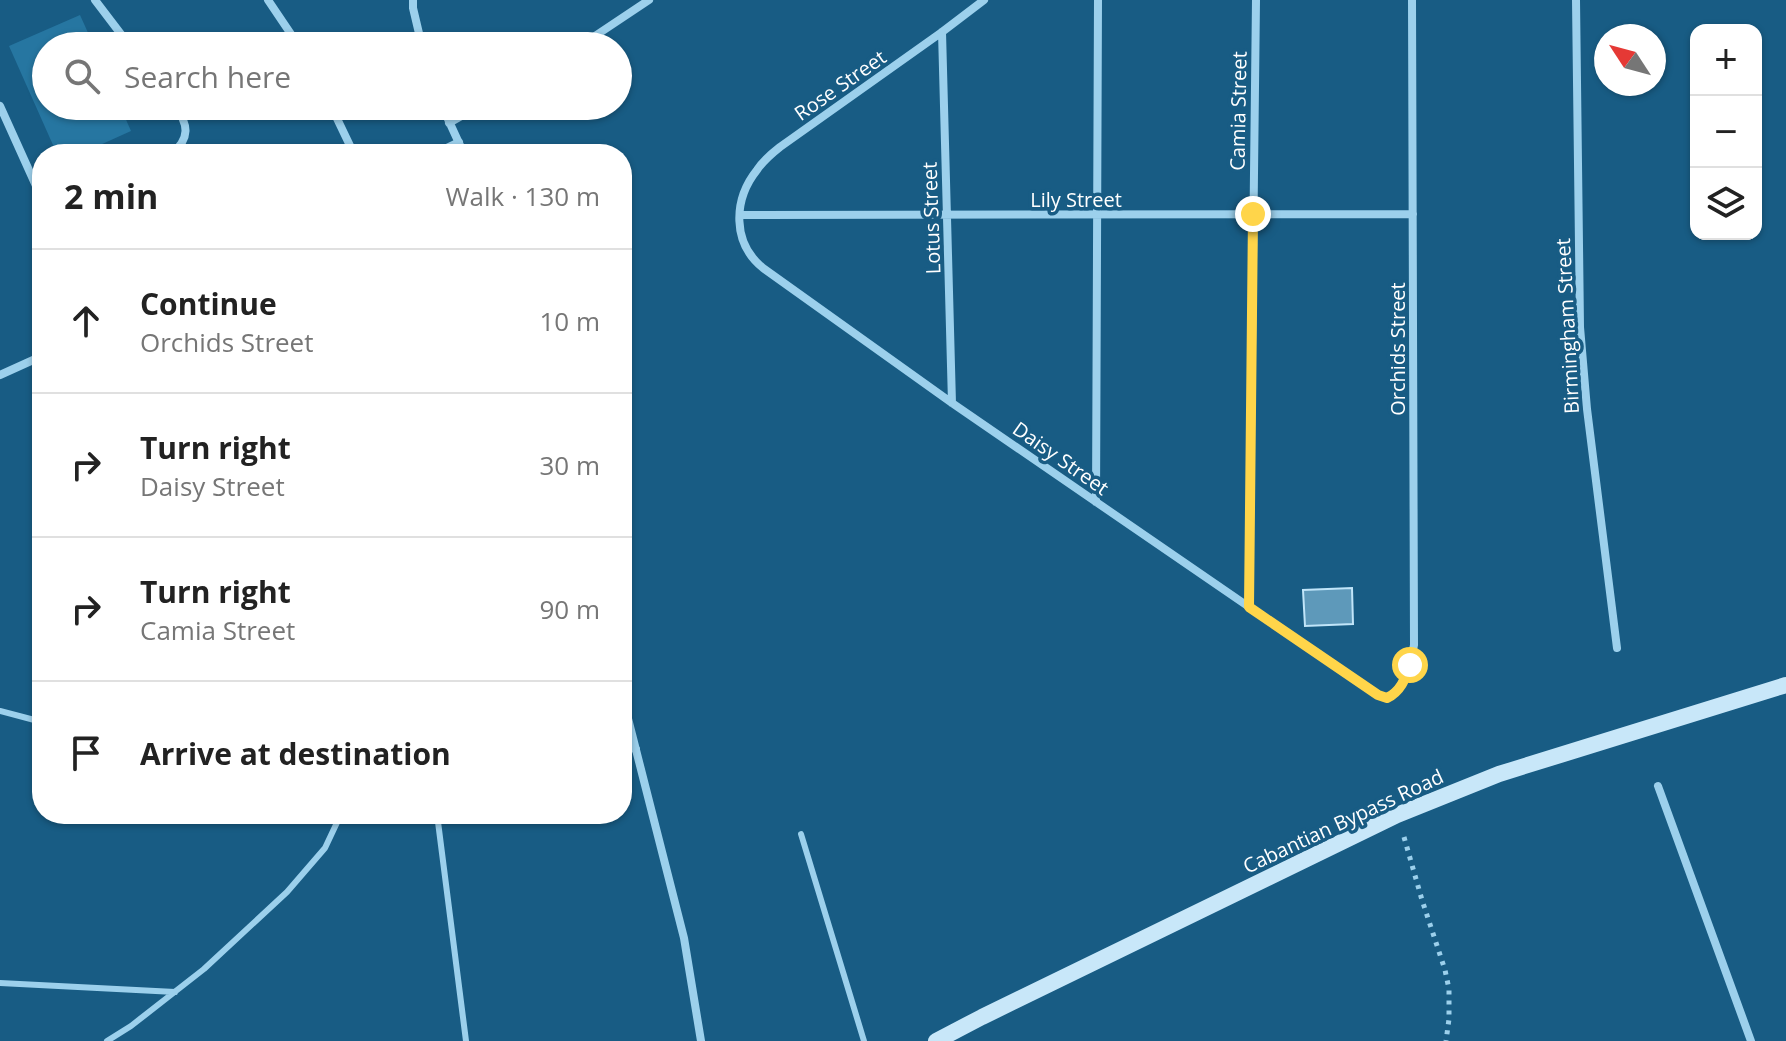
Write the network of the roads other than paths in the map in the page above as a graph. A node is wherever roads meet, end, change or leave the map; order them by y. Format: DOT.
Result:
graph roads {
  1 [pos="95,0"];
  2 [pos="268,0"];
  3 [pos="413,0"];
  4 [pos="649,0"];
  5 [pos="984,0"];
  6 [pos="1098,0"];
  7 [pos="1256,0"];
  8 [pos="1412,0"];
  9 [pos="1576,0"];
  10 [pos="119,32"];
  11 [pos="290,32"];
  12 [pos="419,32"];
  13 [pos="601,32"];
  14 [pos="942,32"];
  15 [pos="0,106"];
  16 [pos="184,120"];
  17 [pos="338,120"];
  18 [pos="448,120"];
  19 [pos="454,120"];
  20 [pos="449,123"];
  21 [pos="459,142"];
  22 [pos="180,144"];
  23 [pos="349,144"];
  24 [pos="455,144"];
  25 [pos="32,177"];
  26 [pos="1253,214"];
  27 [pos="1413,214"];
  28 [pos="740,215"];
  29 [pos="947,215"];
  30 [pos="1098,215"];
  31 [pos="32,361"];
  32 [pos="0,375"];
  33 [pos="952,403"];
  34 [pos="1096,502"];
  35 [pos="1249,607"];
  36 [pos="1617,648"];
  37 [pos="1786,685"];
  38 [pos="1395,694"];
  39 [pos="0,711"];
  40 [pos="32,719"];
  41 [pos="632,731"];
  42 [pos="632,749"];
  43 [pos="637,749"];
  44 [pos="1658,786"];
  45 [pos="336,824"];
  46 [pos="438,824"];
  47 [pos="801,834"];
  48 [pos="0,983"];
  49 [pos="175,992"];
  50 [pos="107,1041"];
  51 [pos="466,1041"];
  52 [pos="701,1041"];
  53 [pos="864,1041"];
  54 [pos="936,1041"];
  55 [pos="1751,1041"];
  1 -- 10 [label="street"];
  2 -- 11 [label="street"];
  3 -- 12 [label="street"];
  4 -- 13 [label="street"];
  5 -- 14 [label="street, Rose Street"];
  6 -- 30 [label="street"];
  7 -- 26 [label="street, Camia Street"];
  8 -- 27 [label="street, Orchids Street"];
  9 -- 36 [label="street, Birmingham Street"];
  14 -- 28 [label="street, Rose Street"];
  14 -- 29 [label="street, Lotus Street"];
  15 -- 25 [label="street"];
  16 -- 22 [label="street"];
  17 -- 23 [label="street"];
  18 -- 20 [label="street"];
  19 -- 20 [label="street"];
  20 -- 21 [label="street"];
  21 -- 24 [label="street"];
  26 -- 27 [label="street, Lily Street"];
  26 -- 30 [label="street, Lily Street"];
  26 -- 35 [label="street, Camia Street"];
  27 -- 38 [label="street, Orchids Street"];
  28 -- 29 [label="street, Lily Street"];
  28 -- 33 [label="street, Daisy Street"];
  29 -- 30 [label="street, Lily Street"];
  29 -- 33 [label="street, Lotus Street"];
  30 -- 34 [label="street"];
  31 -- 32 [label="street"];
  33 -- 34 [label="street, Daisy Street"];
  34 -- 35 [label="street, Daisy Street"];
  35 -- 38 [label="street, Daisy Street"];
  37 -- 54 [label="main road, Cabantian Bypass Road"];
  39 -- 40 [label="lane"];
  41 -- 43 [label="street"];
  42 -- 43 [label="lane"];
  43 -- 52 [label="street"];
  44 -- 55 [label="street"];
  45 -- 49 [label="lane"];
  46 -- 51 [label="lane"];
  47 -- 53 [label="lane"];
  48 -- 49 [label="lane"];
  49 -- 50 [label="lane"];
}
